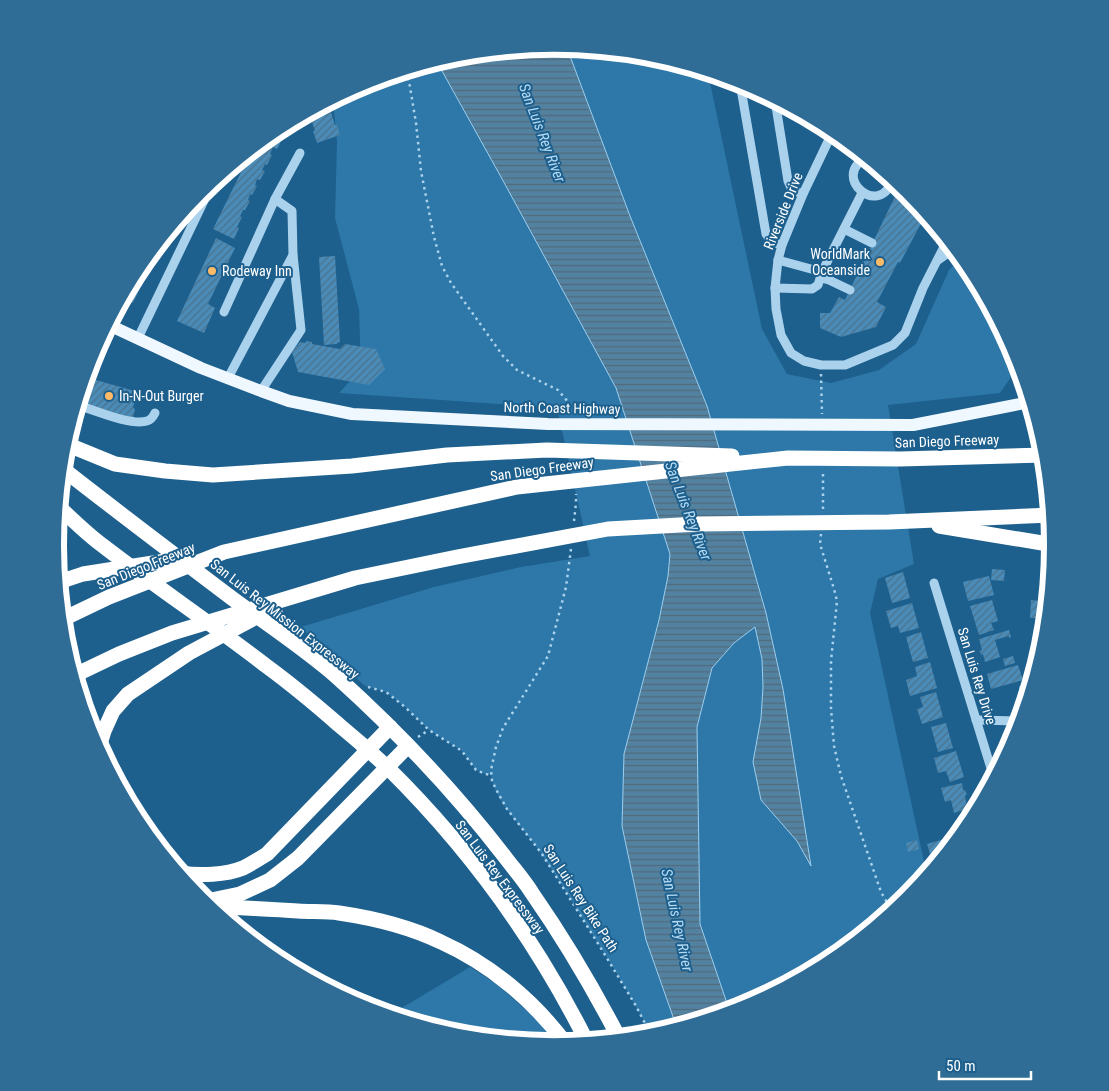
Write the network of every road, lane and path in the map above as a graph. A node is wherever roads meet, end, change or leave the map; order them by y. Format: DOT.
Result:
graph roads {
  1 [pos="742,92"];
  2 [pos="776,109"];
  3 [pos="829,139"];
  4 [pos="300,153"];
  5 [pos="860,162"];
  6 [pos="889,188"];
  7 [pos="862,193"];
  8 [pos="803,194"];
  9 [pos="275,199"];
  10 [pos="202,206"];
  11 [pos="844,229"];
  12 [pos="872,243"];
  13 [pos="782,245"];
  14 [pos="944,247"];
  15 [pos="948,253"];
  16 [pos="294,255"];
  17 [pos="778,260"];
  18 [pos="937,260"];
  19 [pos="822,275"];
  20 [pos="774,288"];
  21 [pos="850,290"];
  22 [pos="224,312"];
  23 [pos="116,328"];
  24 [pos="138,338"];
  25 [pos="821,365"];
  26 [pos="228,378"];
  27 [pos="261,391"];
  28 [pos="1023,403"];
  29 [pos="84,407"];
  30 [pos="155,413"];
  31 [pos="822,422"];
  32 [pos="74,447"];
  33 [pos="1037,455"];
  34 [pos="788,458"];
  35 [pos="823,469"];
  36 [pos="69,474"];
  37 [pos="65,512"];
  38 [pos="1044,515"];
  39 [pos="822,516"];
  40 [pos="908,520"];
  41 [pos="821,534"];
  42 [pos="1045,543"];
  43 [pos="224,552"];
  44 [pos="65,580"];
  45 [pos="934,583"];
  46 [pos="294,597"];
  47 [pos="69,616"];
  48 [pos="81,672"];
  49 [pos="365,686"];
  50 [pos="976,720"];
  51 [pos="1012,721"];
  52 [pos="390,727"];
  53 [pos="102,736"];
  54 [pos="408,746"];
  55 [pos="368,750"];
  56 [pos="388,768"];
  57 [pos="991,768"];
  58 [pos="192,875"];
  59 [pos="215,899"];
  60 [pos="888,904"];
  61 [pos="223,907"];
  62 [pos="647,1027"];
  63 [pos="616,1032"];
  64 [pos="583,1035"];
  65 [pos="560,1036"];
  1 -- 13 [label="street"];
  2 -- 8 [label="street"];
  3 -- 8 [label="street, Riverside Drive"];
  4 -- 9 [label="street"];
  5 -- 7 [label="street"];
  6 -- 7 [label="street"];
  7 -- 11 [label="street"];
  8 -- 13 [label="street, Riverside Drive"];
  9 -- 16 [label="street"];
  9 -- 22 [label="street"];
  10 -- 24 [label="street"];
  11 -- 12 [label="street"];
  11 -- 19 [label="street"];
  13 -- 17 [label="street, Riverside Drive"];
  14 -- 18 [label="street"];
  15 -- 18 [label="street"];
  16 -- 26 [label="street"];
  16 -- 27 [label="street"];
  17 -- 19 [label="street"];
  17 -- 20 [label="street, Riverside Drive"];
  18 -- 25 [label="street"];
  19 -- 20 [label="street"];
  19 -- 21 [label="street"];
  20 -- 25 [label="street, Riverside Drive"];
  23 -- 24 [label="main road, North Coast Highway"];
  24 -- 26 [label="main road, North Coast Highway"];
  25 -- 31 [label="path"];
  26 -- 27 [label="main road, North Coast Highway"];
  27 -- 28 [label="main road, North Coast Highway"];
  29 -- 30 [label="street"];
  32 -- 34 [label="highway"];
  33 -- 34 [label="highway, San Diego Freeway"];
  34 -- 43 [label="highway, San Diego Freeway"];
  35 -- 39 [label="path"];
  36 -- 52 [label="highway, San Luis Rey Mission Expressway"];
  37 -- 55 [label="highway"];
  38 -- 40 [label="highway"];
  40 -- 42 [label="highway"];
  40 -- 46 [label="highway"];
  41 -- 60 [label="path"];
  43 -- 44 [label="highway"];
  43 -- 47 [label="highway, San Diego Freeway"];
  45 -- 50 [label="street, San Luis Rey Drive"];
  46 -- 48 [label="highway"];
  46 -- 53 [label="highway"];
  49 -- 62 [label="path, San Luis Rey Bike Path"];
  50 -- 51 [label="street"];
  50 -- 57 [label="street, San Luis Rey Drive"];
  52 -- 54 [label="highway, San Luis Rey Mission Expressway"];
  52 -- 55 [label="highway"];
  54 -- 56 [label="highway"];
  54 -- 63 [label="highway, San Luis Rey Mission Expressway"];
  55 -- 56 [label="highway"];
  55 -- 58 [label="highway"];
  56 -- 59 [label="highway"];
  56 -- 64 [label="highway, San Luis Rey Expressway"];
  61 -- 65 [label="highway"];
}
